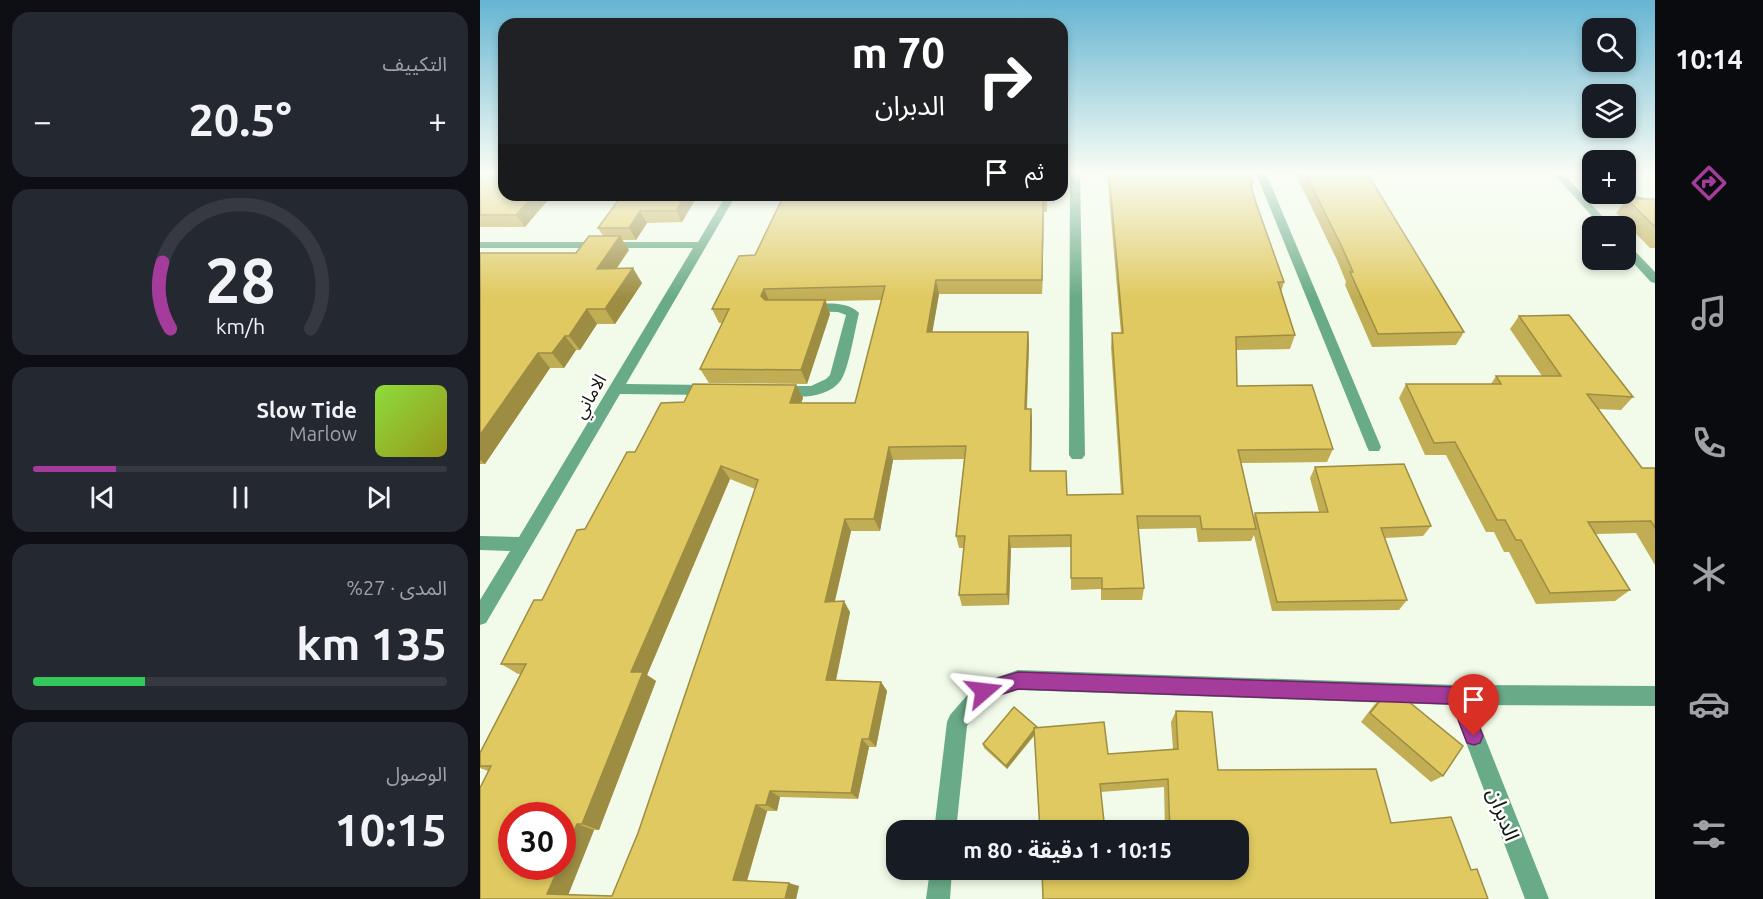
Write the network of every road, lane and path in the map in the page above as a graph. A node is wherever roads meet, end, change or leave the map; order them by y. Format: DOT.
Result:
graph roads {
  1 [pos="719,215"];
  2 [pos="1075,215"];
  3 [pos="1278,215"];
  4 [pos="480,245"];
  5 [pos="701,245"];
  6 [pos="1636,259"];
  7 [pos="1655,279"];
  8 [pos="797,308"];
  9 [pos="616,389"];
  10 [pos="720,390"];
  11 [pos="767,390"];
  12 [pos="1374,447"];
  13 [pos="1077,455"];
  14 [pos="480,543"];
  15 [pos="525,544"];
  16 [pos="480,617"];
  17 [pos="1458,695"];
  18 [pos="1655,696"];
  19 [pos="946,820"];
  20 [pos="940,880"];
  21 [pos="938,899"];
  22 [pos="1537,899"];
  1 -- 5 [label="street, الاماني"];
  2 -- 13 [label="street"];
  3 -- 12 [label="street"];
  4 -- 5 [label="street"];
  5 -- 9 [label="street, الاماني"];
  6 -- 7 [label="street"];
  8 -- 11 [label="street"];
  9 -- 10 [label="street"];
  9 -- 15 [label="street, الاماني"];
  14 -- 15 [label="street"];
  15 -- 16 [label="street, الاماني"];
  17 -- 18 [label="street"];
  17 -- 19 [label="street"];
  17 -- 22 [label="street, الدبران"];
  20 -- 21 [label="street"];
}
